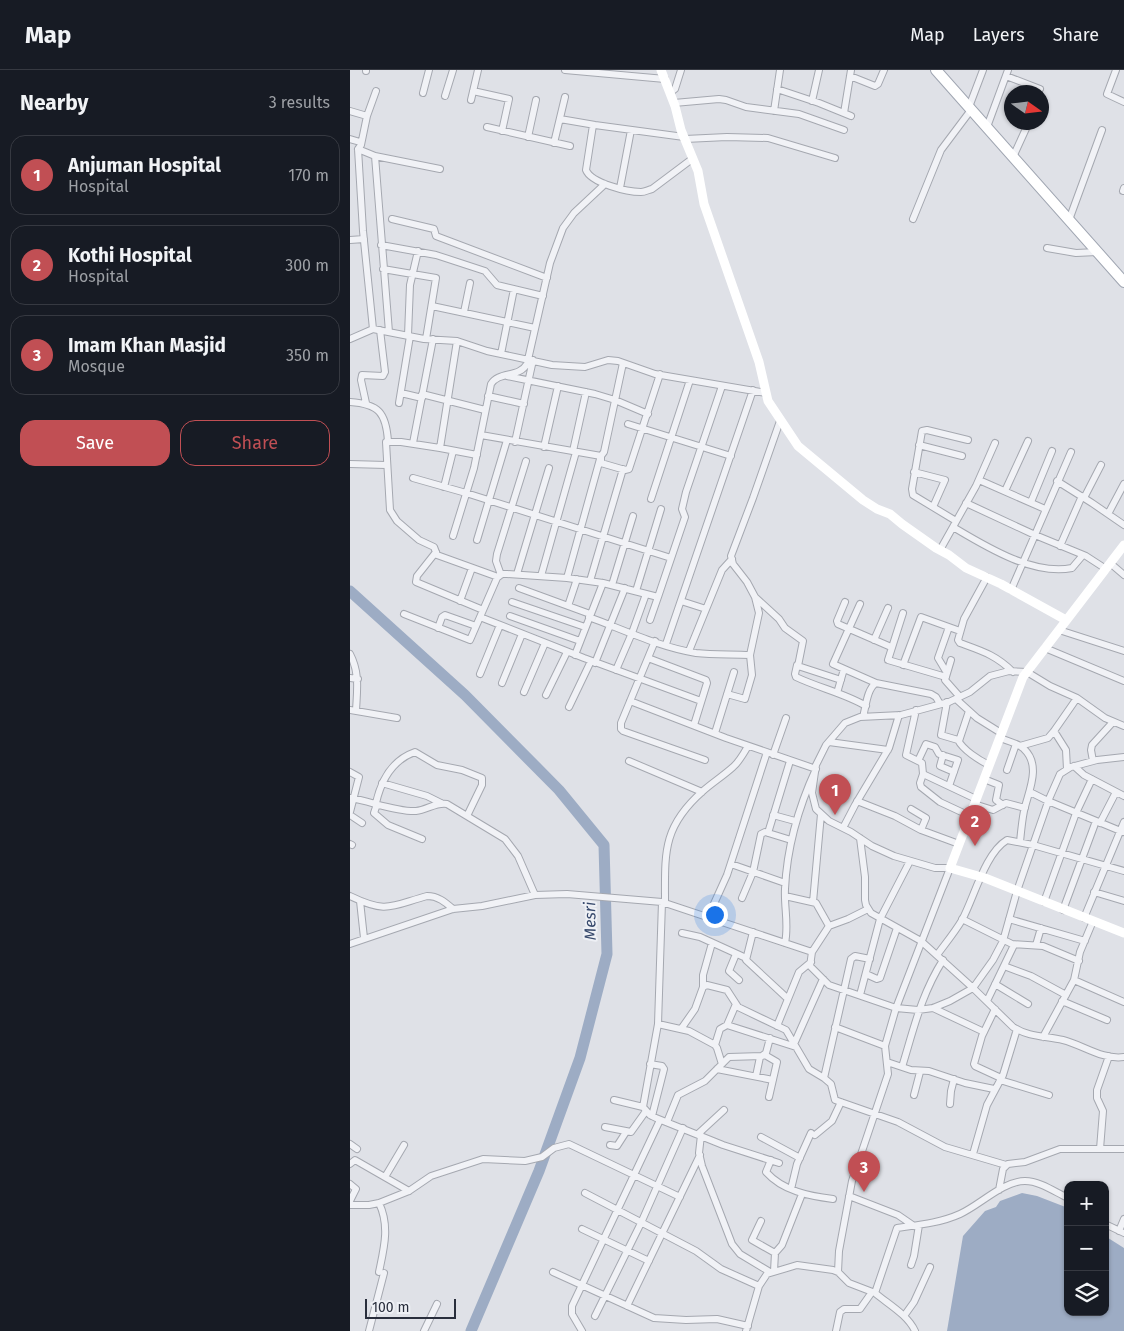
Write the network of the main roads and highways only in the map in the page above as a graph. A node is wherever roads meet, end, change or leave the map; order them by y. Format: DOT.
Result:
graph roads {
  1 [pos="936,70"];
  2 [pos="946,75"];
  3 [pos="1124,282"];
  1 -- 2 [label="main road"];
  2 -- 3 [label="main road"];
}
